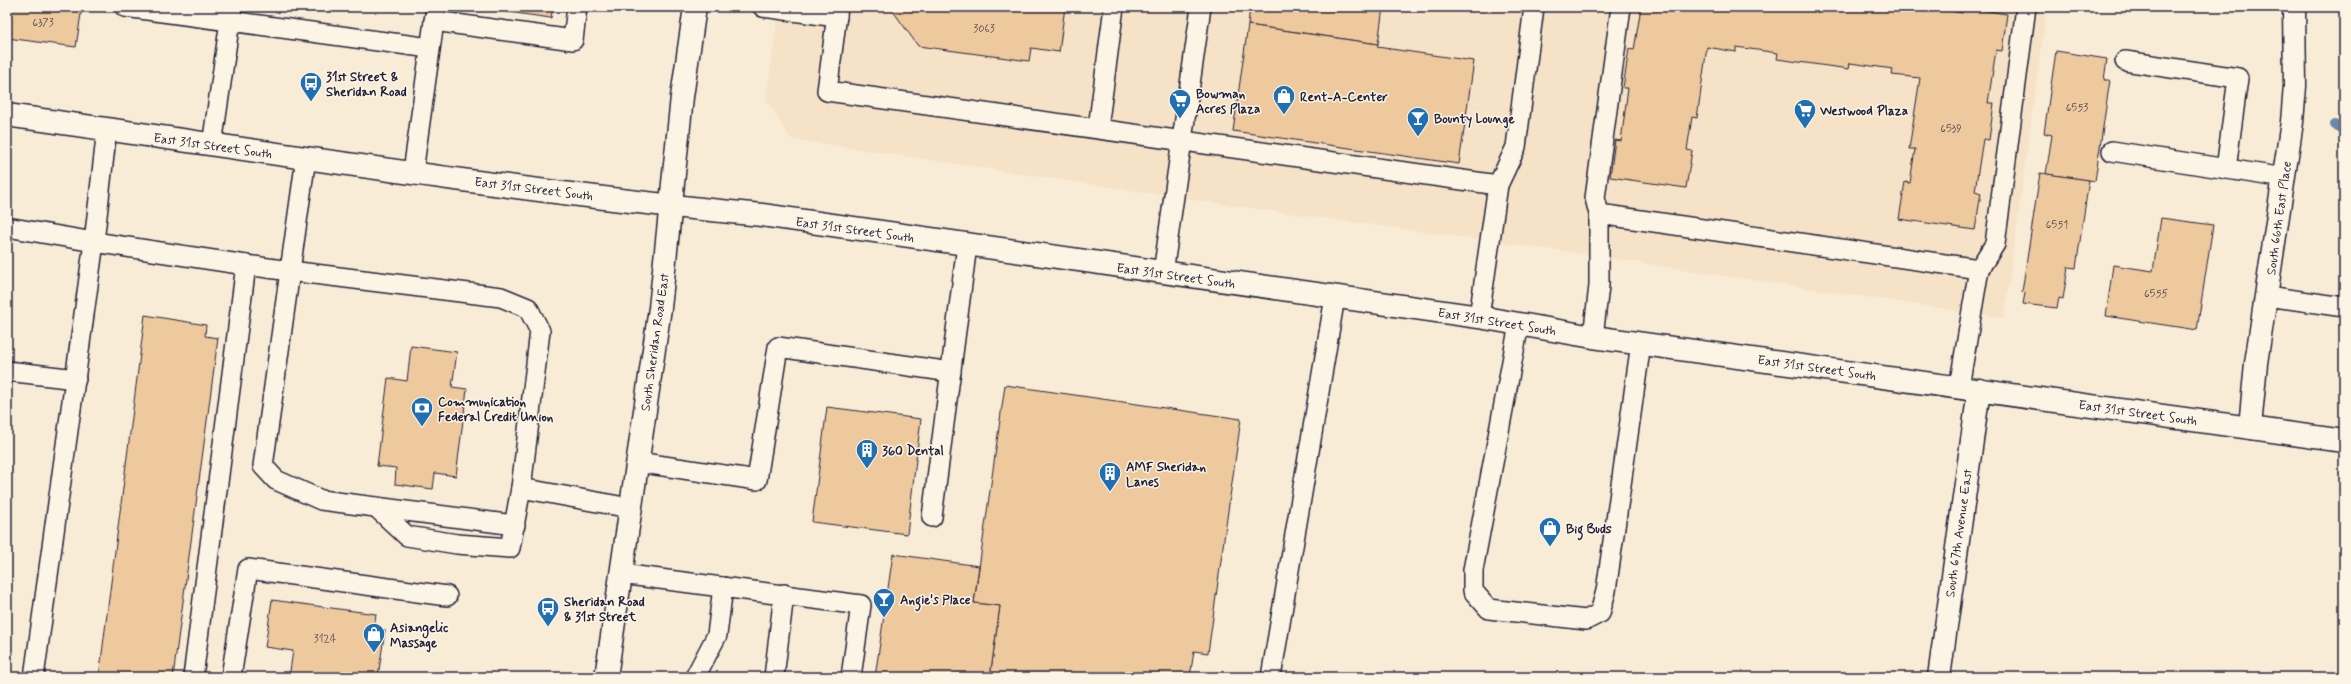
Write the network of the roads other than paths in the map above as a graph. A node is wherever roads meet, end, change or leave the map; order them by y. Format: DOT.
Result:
graph roads {
  1 [pos="125,7"];
  2 [pos="577,7"];
  3 [pos="695,7"];
  4 [pos="763,7"];
  5 [pos="1114,7"];
  6 [pos="1201,7"];
  7 [pos="1534,7"];
  8 [pos="1621,7"];
  9 [pos="2026,7"];
  10 [pos="2294,7"];
  11 [pos="837,12"];
  12 [pos="231,14"];
  13 [pos="435,14"];
  14 [pos="430,48"];
  15 [pos="2125,61"];
  16 [pos="7,115"];
  17 [pos="1098,128"];
  18 [pos="108,129"];
  19 [pos="1181,139"];
  20 [pos="212,145"];
  21 [pos="2112,151"];
  22 [pos="306,158"];
  23 [pos="2226,169"];
  24 [pos="413,172"];
  25 [pos="2285,178"];
  26 [pos="1498,185"];
  27 [pos="670,206"];
  28 [pos="1599,214"];
  29 [pos="7,227"];
  30 [pos="94,242"];
  31 [pos="968,245"];
  32 [pos="246,265"];
  33 [pos="1979,268"];
  34 [pos="290,271"];
  35 [pos="1163,273"];
  36 [pos="2267,296"];
  37 [pos="1335,297"];
  38 [pos="2344,307"];
  39 [pos="1479,317"];
  40 [pos="1519,324"];
  41 [pos="1593,336"];
  42 [pos="1641,343"];
  43 [pos="7,371"];
  44 [pos="951,372"];
  45 [pos="76,380"];
  46 [pos="1969,388"];
  47 [pos="2250,427"];
  48 [pos="2344,441"];
  49 [pos="637,462"];
  50 [pos="521,488"];
  51 [pos="376,507"];
  52 [pos="630,508"];
  53 [pos="932,517"];
  54 [pos="515,525"];
  55 [pos="621,574"];
  56 [pos="723,587"];
  57 [pos="784,594"];
  58 [pos="447,596"];
  59 [pos="34,677"];
  60 [pos="193,677"];
  61 [pos="230,677"];
  62 [pos="606,677"];
  63 [pos="695,677"];
  64 [pos="774,677"];
  65 [pos="851,677"];
  66 [pos="1271,677"];
  67 [pos="1939,677"];
  1 -- 12 [label="lane"];
  2 -- 13 [label="lane"];
  3 -- 27 [label="main road, South Sheridan Road East"];
  4 -- 11 [label="lane"];
  5 -- 17 [label="lane"];
  6 -- 19 [label="lane"];
  7 -- 26 [label="lane"];
  8 -- 28 [label="lane"];
  9 -- 33 [label="lane"];
  10 -- 25 [label="main road, South 66th East Place"];
  11 -- 17 [label="lane"];
  12 -- 14 [label="lane"];
  12 -- 20 [label="lane"];
  13 -- 14 [label="lane"];
  14 -- 24 [label="lane"];
  15 -- 23 [label="lane"];
  16 -- 18 [label="main road, East 31st Street South"];
  17 -- 19 [label="lane"];
  18 -- 20 [label="main road, East 31st Street South"];
  18 -- 30 [label="lane"];
  19 -- 26 [label="lane"];
  19 -- 35 [label="lane"];
  20 -- 22 [label="main road, East 31st Street South"];
  21 -- 23 [label="lane"];
  22 -- 24 [label="main road, East 31st Street South"];
  22 -- 34 [label="lane"];
  23 -- 25 [label="lane"];
  24 -- 27 [label="main road, East 31st Street South"];
  25 -- 36 [label="main road, South 66th East Place"];
  26 -- 39 [label="lane"];
  27 -- 31 [label="main road, East 31st Street South"];
  27 -- 49 [label="main road, South Sheridan Road East"];
  28 -- 33 [label="lane"];
  28 -- 41 [label="lane"];
  29 -- 30 [label="lane"];
  30 -- 32 [label="lane"];
  30 -- 45 [label="lane"];
  31 -- 35 [label="main road, East 31st Street South"];
  31 -- 44 [label="lane"];
  32 -- 34 [label="lane"];
  32 -- 60 [label="lane"];
  33 -- 46 [label="lane"];
  34 -- 50 [label="lane"];
  34 -- 51 [label="lane"];
  35 -- 37 [label="main road, East 31st Street South"];
  36 -- 38 [label="lane"];
  36 -- 47 [label="main road, South 66th East Place"];
  37 -- 39 [label="main road, East 31st Street South"];
  37 -- 66 [label="lane"];
  39 -- 40 [label="main road, East 31st Street South"];
  40 -- 41 [label="main road, East 31st Street South"];
  40 -- 42 [label="lane"];
  41 -- 42 [label="main road, East 31st Street South"];
  42 -- 46 [label="main road, East 31st Street South"];
  43 -- 45 [label="lane"];
  44 -- 49 [label="lane"];
  44 -- 53 [label="lane"];
  45 -- 59 [label="lane"];
  46 -- 47 [label="main road, East 31st Street South"];
  46 -- 67 [label="main road, South 67th Avenue East"];
  47 -- 48 [label="main road, East 31st Street South"];
  49 -- 52 [label="main road, South Sheridan Road East"];
  50 -- 52 [label="lane"];
  50 -- 54 [label="lane"];
  51 -- 54 [label="lane"];
  51 -- 54 [label="lane"];
  52 -- 55 [label="main road, South Sheridan Road East"];
  55 -- 56 [label="lane"];
  55 -- 62 [label="main road, South Sheridan Road East"];
  56 -- 57 [label="lane"];
  56 -- 63 [label="lane"];
  57 -- 64 [label="lane"];
  57 -- 65 [label="lane"];
  58 -- 61 [label="lane"];
}
